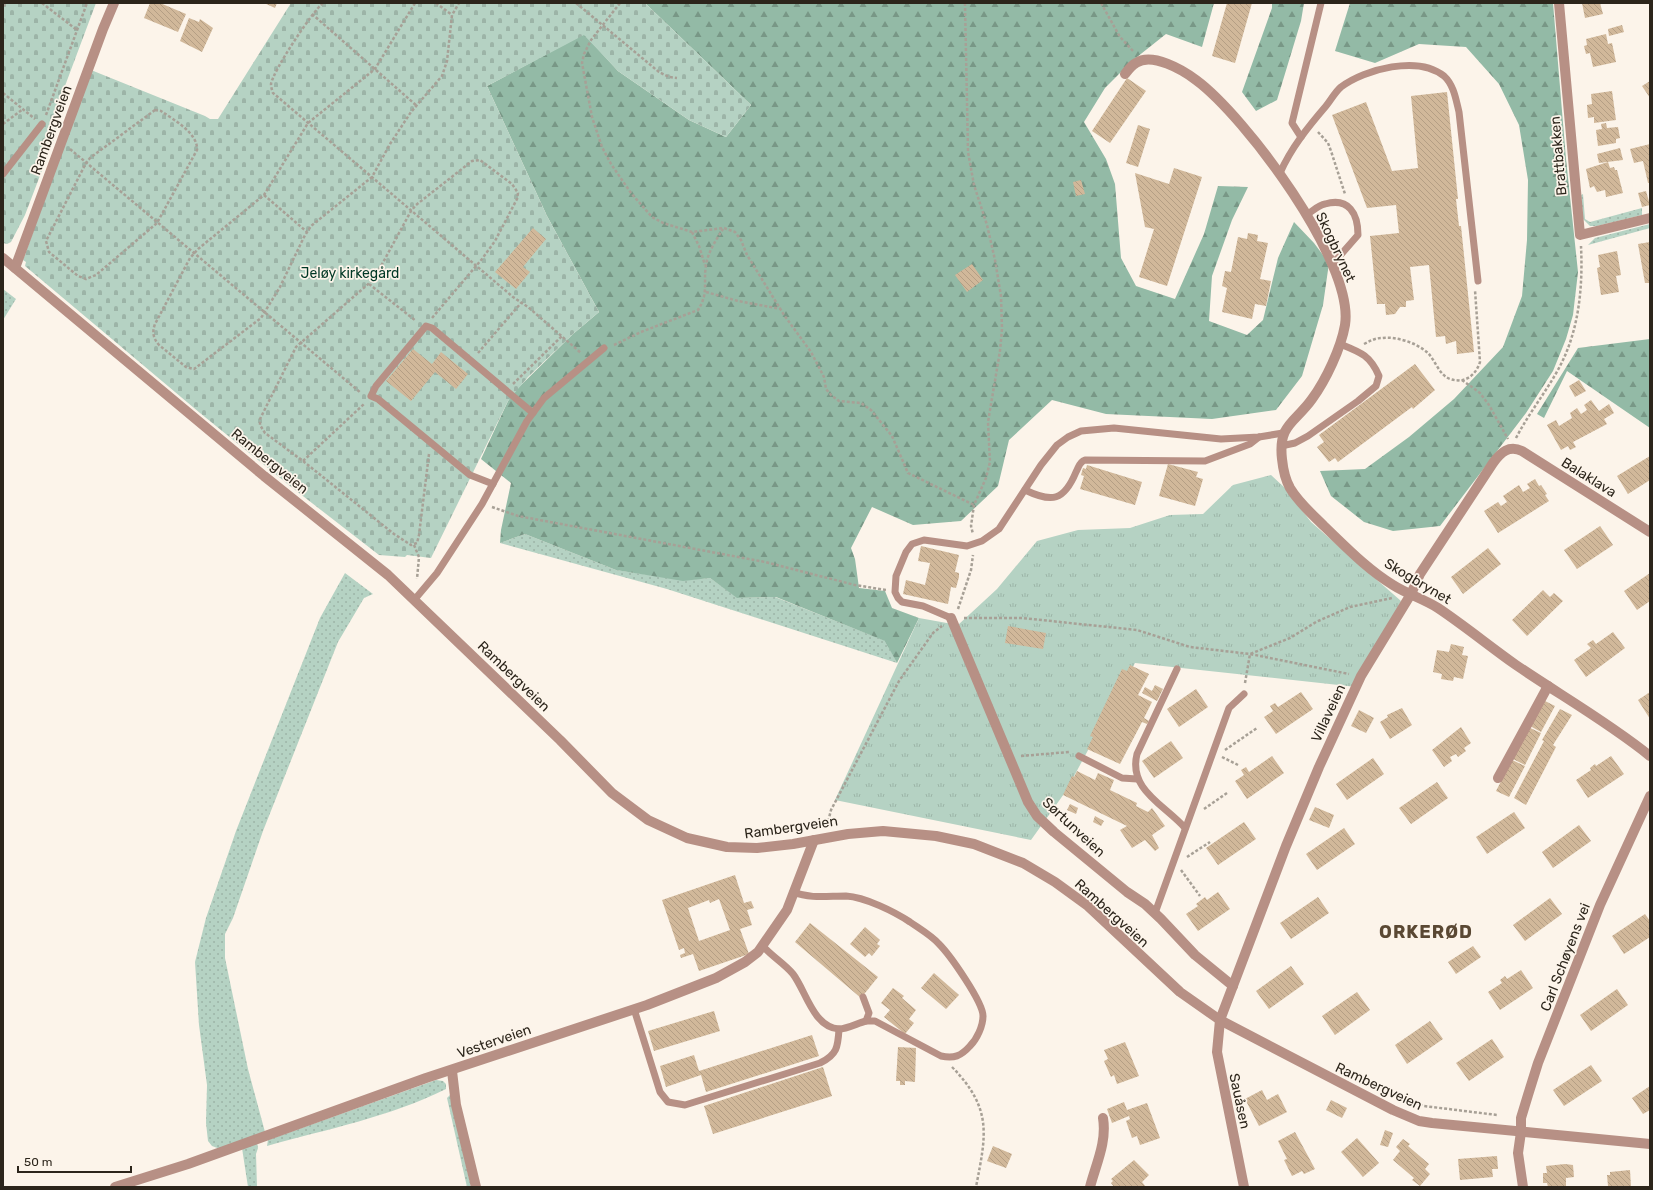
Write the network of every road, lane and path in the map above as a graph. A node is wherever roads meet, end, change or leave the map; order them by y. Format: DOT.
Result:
graph roads {
  1 [pos="7,3"];
  2 [pos="42,3"];
  3 [pos="87,3"];
  4 [pos="114,3"];
  5 [pos="323,3"];
  6 [pos="415,3"];
  7 [pos="436,3"];
  8 [pos="459,3"];
  9 [pos="576,3"];
  10 [pos="620,3"];
  11 [pos="964,3"];
  12 [pos="1101,3"];
  13 [pos="1321,3"];
  14 [pos="1559,3"];
  15 [pos="3,6"];
  16 [pos="312,14"];
  17 [pos="452,15"];
  18 [pos="602,26"];
  19 [pos="77,30"];
  20 [pos="1141,60"];
  21 [pos="375,69"];
  22 [pos="1125,74"];
  23 [pos="677,78"];
  24 [pos="417,106"];
  25 [pos="23,109"];
  26 [pos="308,123"];
  27 [pos="3,124"];
  28 [pos="42,124"];
  29 [pos="1311,124"];
  30 [pos="1301,137"];
  31 [pos="62,142"];
  32 [pos="86,164"];
  33 [pos="1280,173"];
  34 [pos="3,174"];
  35 [pos="372,177"];
  36 [pos="264,195"];
  37 [pos="1345,195"];
  38 [pos="411,211"];
  39 [pos="1306,215"];
  40 [pos="1650,218"];
  41 [pos="157,223"];
  42 [pos="724,228"];
  43 [pos="307,232"];
  44 [pos="692,232"];
  45 [pos="1580,235"];
  46 [pos="194,254"];
  47 [pos="3,258"];
  48 [pos="1331,264"];
  49 [pos="477,266"];
  50 [pos="706,266"];
  51 [pos="15,268"];
  52 [pos="1478,281"];
  53 [pos="369,284"];
  54 [pos="706,292"];
  55 [pos="521,303"];
  56 [pos="781,309"];
  57 [pos="265,313"];
  58 [pos="426,326"];
  59 [pos="562,336"];
  60 [pos="300,343"];
  61 [pos="1344,346"];
  62 [pos="604,348"];
  63 [pos="590,360"];
  64 [pos="471,361"];
  65 [pos="1462,380"];
  66 [pos="505,391"];
  67 [pos="370,396"];
  68 [pos="533,413"];
  69 [pos="1283,433"];
  70 [pos="1260,437"];
  71 [pos="1281,446"];
  72 [pos="434,447"];
  73 [pos="1513,448"];
  74 [pos="303,460"];
  75 [pos="493,484"];
  76 [pos="1025,490"];
  77 [pos="482,504"];
  78 [pos="974,505"];
  79 [pos="1650,532"];
  80 [pos="976,544"];
  81 [pos="414,545"];
  82 [pos="895,592"];
  83 [pos="1412,594"];
  84 [pos="414,599"];
  85 [pos="951,618"];
  86 [pos="1250,654"];
  87 [pos="1177,669"];
  88 [pos="1361,676"];
  89 [pos="1548,686"];
  90 [pos="1244,694"];
  91 [pos="1257,728"];
  92 [pos="1218,755"];
  93 [pos="1079,756"];
  94 [pos="1650,756"];
  95 [pos="1010,757"];
  96 [pos="1210,760"];
  97 [pos="1238,765"];
  98 [pos="1138,778"];
  99 [pos="1498,778"];
  100 [pos="1227,793"];
  101 [pos="1650,796"];
  102 [pos="1188,820"];
  103 [pos="1185,828"];
  104 [pos="819,839"];
  105 [pos="1210,842"];
  106 [pos="1174,863"];
  107 [pos="793,892"];
  108 [pos="1200,896"];
  109 [pos="1155,913"];
  110 [pos="762,945"];
  111 [pos="1233,986"];
  112 [pos="863,997"];
  113 [pos="634,1009"];
  114 [pos="866,1020"];
  115 [pos="1220,1020"];
  116 [pos="839,1029"];
  117 [pos="948,1058"];
  118 [pos="452,1071"];
  119 [pos="1390,1093"];
  120 [pos="1501,1116"];
  121 [pos="1103,1118"];
  122 [pos="1521,1132"];
  123 [pos="1650,1144"];
  124 [pos="115,1187"];
  125 [pos="476,1187"];
  126 [pos="976,1187"];
  127 [pos="1090,1187"];
  128 [pos="1244,1187"];
  129 [pos="1523,1187"];
  1 -- 15 [label="path"];
  2 -- 19 [label="path"];
  3 -- 19 [label="path"];
  4 -- 31 [label="street, Rambergveien"];
  5 -- 16 [label="path"];
  6 -- 21 [label="path"];
  7 -- 17 [label="path"];
  8 -- 17 [label="path"];
  9 -- 18 [label="path"];
  10 -- 18 [label="path"];
  11 -- 78 [label="path"];
  12 -- 20 [label="path"];
  13 -- 30 [label="lane"];
  14 -- 45 [label="street, Brattbakken"];
  16 -- 21 [label="path"];
  16 -- 26 [label="path"];
  17 -- 24 [label="path"];
  18 -- 23 [label="path"];
  18 -- 44 [label="path"];
  19 -- 28 [label="path"];
  20 -- 22 [label="street"];
  20 -- 33 [label="street, Skogbrynet"];
  21 -- 24 [label="path"];
  21 -- 26 [label="path"];
  24 -- 35 [label="path"];
  25 -- 27 [label="path"];
  26 -- 35 [label="path"];
  26 -- 36 [label="path"];
  28 -- 34 [label="lane"];
  29 -- 30 [label="lane"];
  29 -- 37 [label="path"];
  29 -- 52 [label="lane"];
  30 -- 33 [label="lane"];
  31 -- 32 [label="path"];
  31 -- 51 [label="street, Rambergveien"];
  32 -- 41 [label="path"];
  32 -- 41 [label="path"];
  32 -- 41 [label="path"];
  33 -- 39 [label="street, Skogbrynet"];
  35 -- 38 [label="path"];
  35 -- 43 [label="path"];
  36 -- 43 [label="path"];
  36 -- 46 [label="path"];
  38 -- 49 [label="path"];
  38 -- 49 [label="path"];
  38 -- 53 [label="path"];
  39 -- 48 [label="street, Skogbrynet"];
  39 -- 48 [label="lane"];
  40 -- 45 [label="street"];
  41 -- 46 [label="path"];
  42 -- 44 [label="path"];
  42 -- 50 [label="path"];
  42 -- 56 [label="path"];
  43 -- 57 [label="path"];
  44 -- 50 [label="path"];
  45 -- 73 [label="path"];
  46 -- 57 [label="path"];
  46 -- 57 [label="path"];
  47 -- 51 [label="street, Rambergveien"];
  48 -- 61 [label="street, Skogbrynet"];
  49 -- 55 [label="path"];
  49 -- 58 [label="path"];
  50 -- 54 [label="path"];
  51 -- 84 [label="street, Rambergveien"];
  52 -- 65 [label="path"];
  53 -- 58 [label="path"];
  53 -- 60 [label="path"];
  54 -- 56 [label="path"];
  54 -- 62 [label="path"];
  55 -- 59 [label="path"];
  55 -- 64 [label="path"];
  56 -- 78 [label="path"];
  57 -- 60 [label="path"];
  58 -- 64 [label="lane"];
  58 -- 67 [label="lane"];
  59 -- 63 [label="path"];
  59 -- 66 [label="path"];
  60 -- 67 [label="path"];
  60 -- 74 [label="path"];
  61 -- 65 [label="path"];
  61 -- 69 [label="street, Skogbrynet"];
  61 -- 71 [label="lane"];
  62 -- 63 [label="lane"];
  63 -- 68 [label="lane"];
  64 -- 66 [label="lane"];
  65 -- 73 [label="path"];
  66 -- 68 [label="lane"];
  67 -- 72 [label="lane"];
  67 -- 74 [label="path"];
  68 -- 75 [label="lane"];
  69 -- 70 [label="lane"];
  69 -- 71 [label="street, Skogbrynet"];
  70 -- 76 [label="lane"];
  70 -- 76 [label="lane"];
  71 -- 83 [label="street, Skogbrynet"];
  72 -- 75 [label="lane"];
  72 -- 81 [label="path"];
  73 -- 79 [label="street, Balaklava"];
  73 -- 83 [label="street, Villaveien"];
  74 -- 81 [label="path"];
  75 -- 77 [label="lane"];
  76 -- 80 [label="lane"];
  77 -- 82 [label="path"];
  77 -- 84 [label="lane"];
  78 -- 80 [label="path"];
  80 -- 82 [label="lane"];
  80 -- 85 [label="path"];
  81 -- 84 [label="path"];
  82 -- 85 [label="lane"];
  83 -- 86 [label="path"];
  83 -- 88 [label="street, Villaveien"];
  83 -- 89 [label="street, Skogbrynet"];
  84 -- 104 [label="street, Rambergveien"];
  85 -- 86 [label="path"];
  85 -- 95 [label="street, Sørtunveien"];
  85 -- 104 [label="path"];
  86 -- 88 [label="path"];
  86 -- 90 [label="path"];
  87 -- 98 [label="lane"];
  88 -- 111 [label="street, Villaveien"];
  89 -- 94 [label="street, Skogbrynet"];
  89 -- 99 [label="street"];
  90 -- 96 [label="lane"];
  91 -- 92 [label="path"];
  92 -- 96 [label="path"];
  92 -- 97 [label="path"];
  93 -- 95 [label="path"];
  93 -- 98 [label="lane"];
  95 -- 109 [label="street, Sørtunveien"];
  96 -- 102 [label="lane"];
  98 -- 103 [label="lane"];
  100 -- 102 [label="path"];
  101 -- 122 [label="street, Carl Schøyens vei"];
  102 -- 103 [label="lane"];
  103 -- 106 [label="lane"];
  104 -- 107 [label="street, Vesterveien"];
  104 -- 115 [label="street, Rambergveien"];
  105 -- 106 [label="path"];
  106 -- 108 [label="path"];
  106 -- 109 [label="lane"];
  107 -- 110 [label="street, Vesterveien"];
  107 -- 117 [label="lane"];
  109 -- 111 [label="street, Sørtunveien"];
  110 -- 113 [label="street, Vesterveien"];
  110 -- 116 [label="lane"];
  111 -- 115 [label="street, Villaveien"];
  112 -- 114 [label="lane"];
  113 -- 116 [label="lane"];
  113 -- 118 [label="street, Vesterveien"];
  114 -- 116 [label="lane"];
  114 -- 117 [label="lane"];
  115 -- 122 [label="street, Rambergveien"];
  115 -- 128 [label="street, Sauåsen"];
  117 -- 126 [label="path"];
  118 -- 124 [label="street, Vesterveien"];
  118 -- 125 [label="street"];
  119 -- 120 [label="path"];
  121 -- 127 [label="street"];
  122 -- 123 [label="street, Rambergveien"];
  122 -- 129 [label="street, Carl Schøyens vei"];
}
